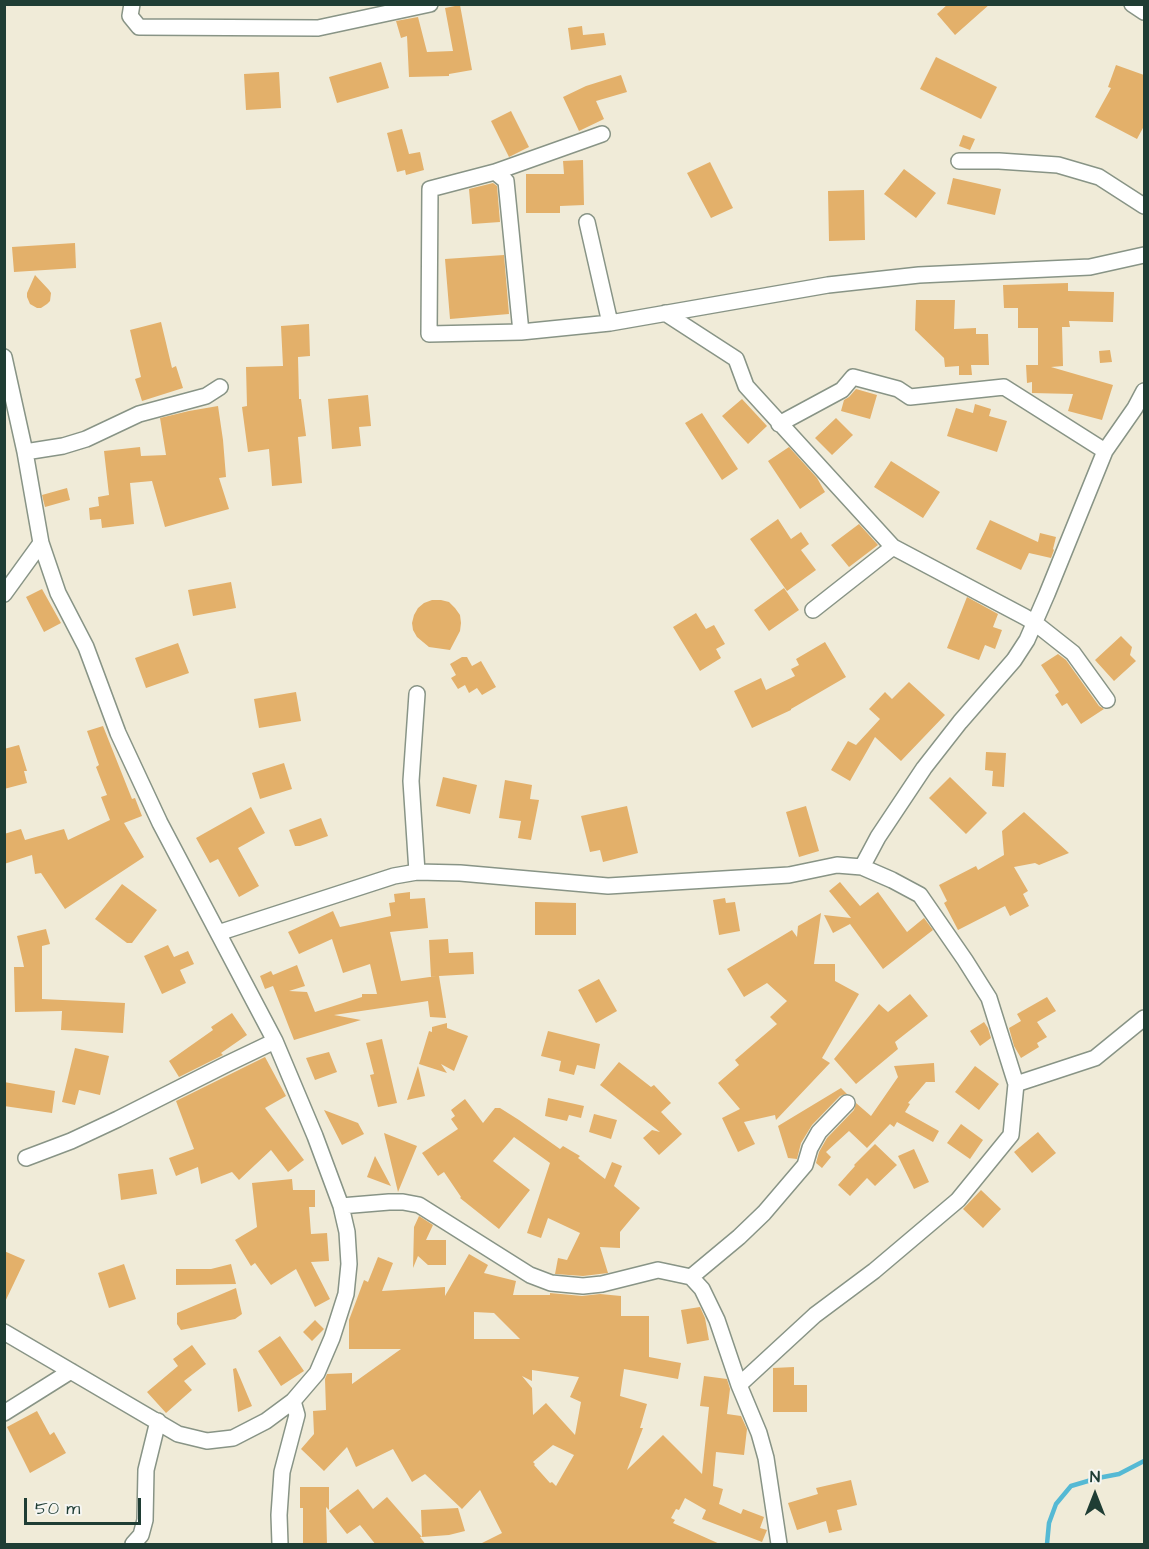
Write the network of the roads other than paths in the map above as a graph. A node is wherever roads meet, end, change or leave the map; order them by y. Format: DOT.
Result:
graph roads {
  1 [pos="132,4"];
  2 [pos="430,4"];
  3 [pos="1132,4"];
  4 [pos="1144,12"];
  5 [pos="602,134"];
  6 [pos="959,161"];
  7 [pos="495,172"];
  8 [pos="1144,206"];
  9 [pos="587,222"];
  10 [pos="1144,255"];
  11 [pos="665,313"];
  12 [pos="610,323"];
  13 [pos="521,332"];
  14 [pos="4,357"];
  15 [pos="220,387"];
  16 [pos="1144,391"];
  17 [pos="779,424"];
  18 [pos="1105,451"];
  19 [pos="25,452"];
  20 [pos="41,543"];
  21 [pos="894,547"];
  22 [pos="4,594"];
  23 [pos="813,610"];
  24 [pos="1035,623"];
  25 [pos="417,694"];
  26 [pos="1107,700"];
  27 [pos="862,867"];
  28 [pos="417,872"];
  29 [pos="218,933"];
  30 [pos="1144,1018"];
  31 [pos="275,1041"];
  32 [pos="1016,1084"];
  33 [pos="847,1103"];
  34 [pos="26,1158"];
  35 [pos="341,1206"];
  36 [pos="692,1277"];
  37 [pos="4,1332"];
  38 [pos="71,1371"];
  39 [pos="739,1385"];
  40 [pos="293,1401"];
  41 [pos="4,1413"];
  42 [pos="158,1421"];
  43 [pos="133,1545"];
  44 [pos="280,1545"];
  45 [pos="779,1545"];
  1 -- 2 [label="street"];
  3 -- 4 [label="street"];
  5 -- 7 [label="street"];
  6 -- 8 [label="street"];
  7 -- 13 [label="street"];
  7 -- 13 [label="street"];
  9 -- 12 [label="street"];
  10 -- 11 [label="street"];
  11 -- 12 [label="street"];
  11 -- 17 [label="street"];
  12 -- 13 [label="street"];
  14 -- 19 [label="street"];
  15 -- 19 [label="street"];
  16 -- 18 [label="street"];
  17 -- 18 [label="street"];
  17 -- 21 [label="street"];
  18 -- 24 [label="street"];
  19 -- 20 [label="street"];
  20 -- 22 [label="street"];
  20 -- 29 [label="street"];
  21 -- 23 [label="street"];
  21 -- 24 [label="street"];
  24 -- 26 [label="street"];
  24 -- 27 [label="street"];
  25 -- 28 [label="street"];
  27 -- 28 [label="street"];
  27 -- 32 [label="street"];
  28 -- 29 [label="street"];
  29 -- 31 [label="street"];
  30 -- 32 [label="street"];
  31 -- 34 [label="street"];
  31 -- 35 [label="street"];
  32 -- 39 [label="street"];
  33 -- 36 [label="street"];
  35 -- 36 [label="street"];
  35 -- 40 [label="street"];
  36 -- 39 [label="street"];
  37 -- 38 [label="street"];
  38 -- 41 [label="street"];
  38 -- 42 [label="street"];
  39 -- 45 [label="street"];
  40 -- 42 [label="street"];
  40 -- 44 [label="street"];
  42 -- 43 [label="street"];
}
